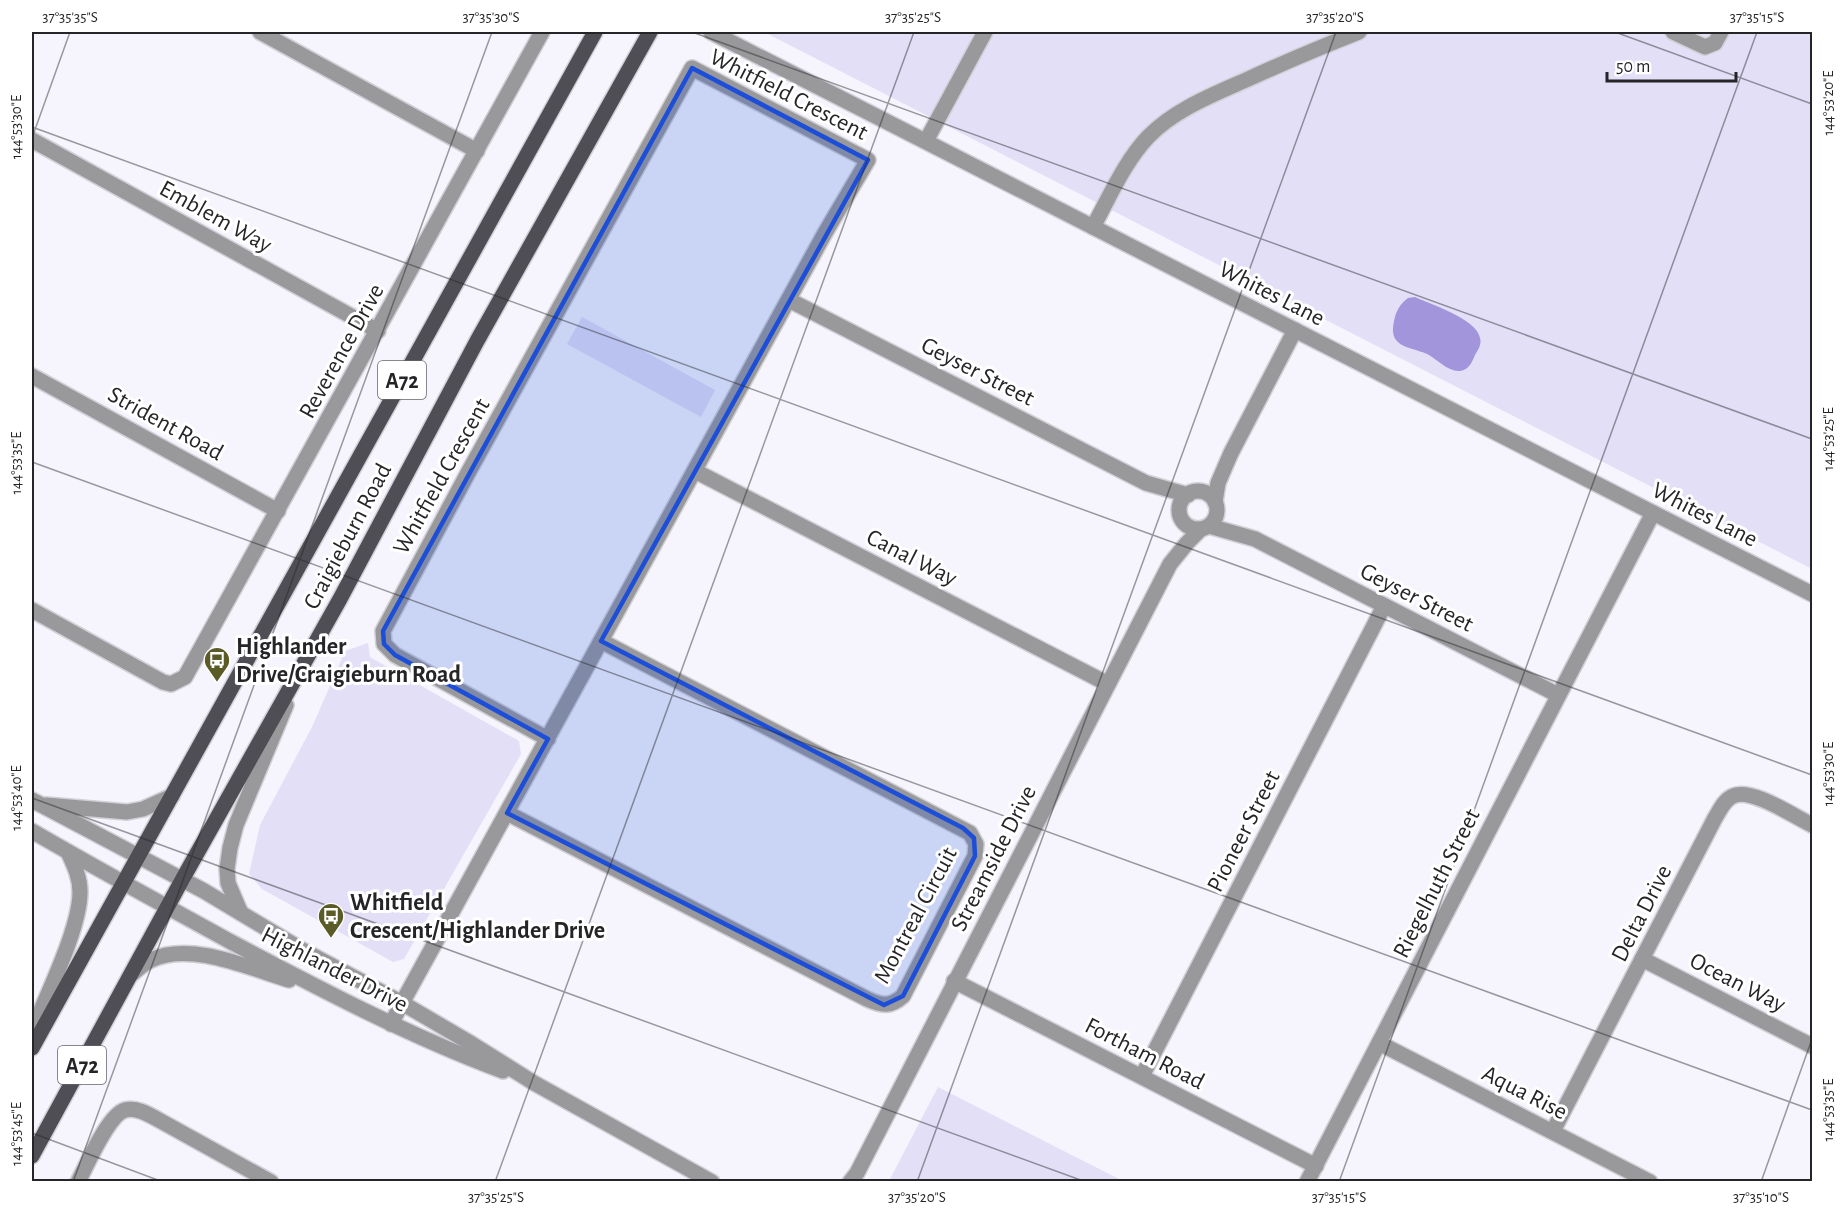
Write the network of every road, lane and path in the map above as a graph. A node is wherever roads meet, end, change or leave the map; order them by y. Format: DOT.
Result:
graph roads {
  1 [pos="260,32"];
  2 [pos="542,32"];
  3 [pos="595,32"];
  4 [pos="650,32"];
  5 [pos="711,32"];
  6 [pos="986,32"];
  7 [pos="1359,32"];
  8 [pos="1673,32"];
  9 [pos="1721,32"];
  10 [pos="32,140"];
  11 [pos="926,141"];
  12 [pos="477,151"];
  13 [pos="1093,227"];
  14 [pos="789,300"];
  15 [pos="1295,330"];
  16 [pos="378,331"];
  17 [pos="32,376"];
  18 [pos="1231,453"];
  19 [pos="695,471"];
  20 [pos="1146,483"];
  21 [pos="1192,493"];
  22 [pos="1216,505"];
  23 [pos="279,511"];
  24 [pos="1653,513"];
  25 [pos="1181,514"];
  26 [pos="1205,527"];
  27 [pos="1255,539"];
  28 [pos="1170,564"];
  29 [pos="1812,594"];
  30 [pos="1384,606"];
  31 [pos="32,610"];
  32 [pos="602,642"];
  33 [pos="303,663"];
  34 [pos="1108,684"];
  35 [pos="1558,695"];
  36 [pos="548,739"];
  37 [pos="172,796"];
  38 [pos="36,802"];
  39 [pos="507,813"];
  40 [pos="1812,825"];
  41 [pos="32,831"];
  42 [pos="68,852"];
  43 [pos="137,856"];
  44 [pos="183,880"];
  45 [pos="123,883"];
  46 [pos="168,908"];
  47 [pos="240,911"];
  48 [pos="1642,959"];
  49 [pos="132,974"];
  50 [pos="954,981"];
  51 [pos="320,990"];
  52 [pos="402,1003"];
  53 [pos="392,1024"];
  54 [pos="32,1032"];
  55 [pos="1379,1042"];
  56 [pos="1812,1046"];
  57 [pos="32,1048"];
  58 [pos="1142,1076"];
  59 [pos="534,1083"];
  60 [pos="1553,1131"];
  61 [pos="32,1156"];
  62 [pos="1316,1166"];
  63 [pos="854,1179"];
  64 [pos="78,1182"];
  65 [pos="271,1182"];
  66 [pos="712,1182"];
  67 [pos="1307,1182"];
  68 [pos="1650,1182"];
  1 -- 12 [label="street"];
  2 -- 12 [label="street, Reverence Drive"];
  3 -- 37 [label="main road, Craigieburn Road / A72"];
  4 -- 33 [label="main road, Craigieburn Road / A72"];
  5 -- 11 [label="street, Whites Lane"];
  6 -- 11 [label="street"];
  7 -- 13 [label="street"];
  8 -- 9 [label="street"];
  10 -- 16 [label="street, Emblem Way"];
  11 -- 13 [label="street, Whites Lane"];
  12 -- 16 [label="street, Reverence Drive"];
  13 -- 15 [label="street, Whites Lane"];
  14 -- 19 [label="street, Whitfield Crescent"];
  14 -- 20 [label="street, Geyser Street"];
  14 -- 36 [label="street, Whitfield Crescent"];
  15 -- 18 [label="street"];
  15 -- 24 [label="street, Whites Lane"];
  16 -- 23 [label="street, Reverence Drive"];
  17 -- 23 [label="street, Strident Road"];
  18 -- 21 [label="street"];
  18 -- 22 [label="street"];
  19 -- 32 [label="street, Whitfield Crescent"];
  19 -- 34 [label="street, Canal Way"];
  20 -- 21 [label="street, Geyser Street"];
  20 -- 25 [label="street, Geyser Street"];
  21 -- 22 [label="street"];
  21 -- 25 [label="street"];
  22 -- 26 [label="street"];
  22 -- 27 [label="street, Geyser Street"];
  23 -- 31 [label="street, Reverence Drive"];
  24 -- 29 [label="street, Whites Lane"];
  24 -- 35 [label="street, Riegelhuth Street"];
  25 -- 26 [label="street"];
  25 -- 28 [label="street, Streamside Drive"];
  26 -- 27 [label="street, Geyser Street"];
  26 -- 28 [label="street, Streamside Drive"];
  27 -- 30 [label="street, Geyser Street"];
  28 -- 34 [label="street, Streamside Drive"];
  30 -- 35 [label="street, Geyser Street"];
  30 -- 58 [label="street, Pioneer Street"];
  32 -- 36 [label="street, Whitfield Crescent"];
  32 -- 39 [label="street, Montreal Circuit"];
  33 -- 44 [label="main road, Craigieburn Road / A72"];
  33 -- 47 [label="street"];
  34 -- 50 [label="street, Streamside Drive"];
  35 -- 55 [label="street, Riegelhuth Street"];
  36 -- 39 [label="street, Whitfield Crescent"];
  37 -- 38 [label="street"];
  37 -- 43 [label="main road, Craigieburn Road / A72"];
  38 -- 43 [label="street, Highlander Drive"];
  39 -- 52 [label="street, Whitfield Crescent"];
  40 -- 48 [label="street, Delta Drive"];
  41 -- 42 [label="street, Highlander Drive"];
  42 -- 45 [label="street, Highlander Drive"];
  42 -- 54 [label="street"];
  43 -- 44 [label="street, Highlander Drive"];
  43 -- 45 [label="main road, Craigieburn Road / A72"];
  44 -- 46 [label="main road, Craigieburn Road / A72"];
  44 -- 47 [label="street, Highlander Drive"];
  45 -- 46 [label="street, Highlander Drive"];
  45 -- 57 [label="main road, Craigieburn Road / A72"];
  46 -- 49 [label="main road, Craigieburn Road / A72"];
  46 -- 51 [label="street, Highlander Drive"];
  47 -- 52 [label="street, Highlander Drive"];
  48 -- 56 [label="street, Ocean Way"];
  48 -- 60 [label="street, Delta Drive"];
  49 -- 51 [label="street"];
  49 -- 61 [label="main road, Craigieburn Road / A72"];
  50 -- 58 [label="street, Fortham Road"];
  50 -- 63 [label="street, Streamside Drive"];
  51 -- 53 [label="street, Highlander Drive"];
  52 -- 53 [label="street, Whitfield Crescent"];
  52 -- 59 [label="street, Highlander Drive"];
  53 -- 59 [label="street, Highlander Drive"];
  55 -- 60 [label="street, Aqua Rise"];
  55 -- 62 [label="street, Riegelhuth Street"];
  58 -- 62 [label="street, Fortham Road"];
  59 -- 66 [label="street, Highlander Drive"];
  60 -- 68 [label="street, Aqua Rise"];
  62 -- 67 [label="street, Riegelhuth Street"];
  64 -- 65 [label="street"];
}
